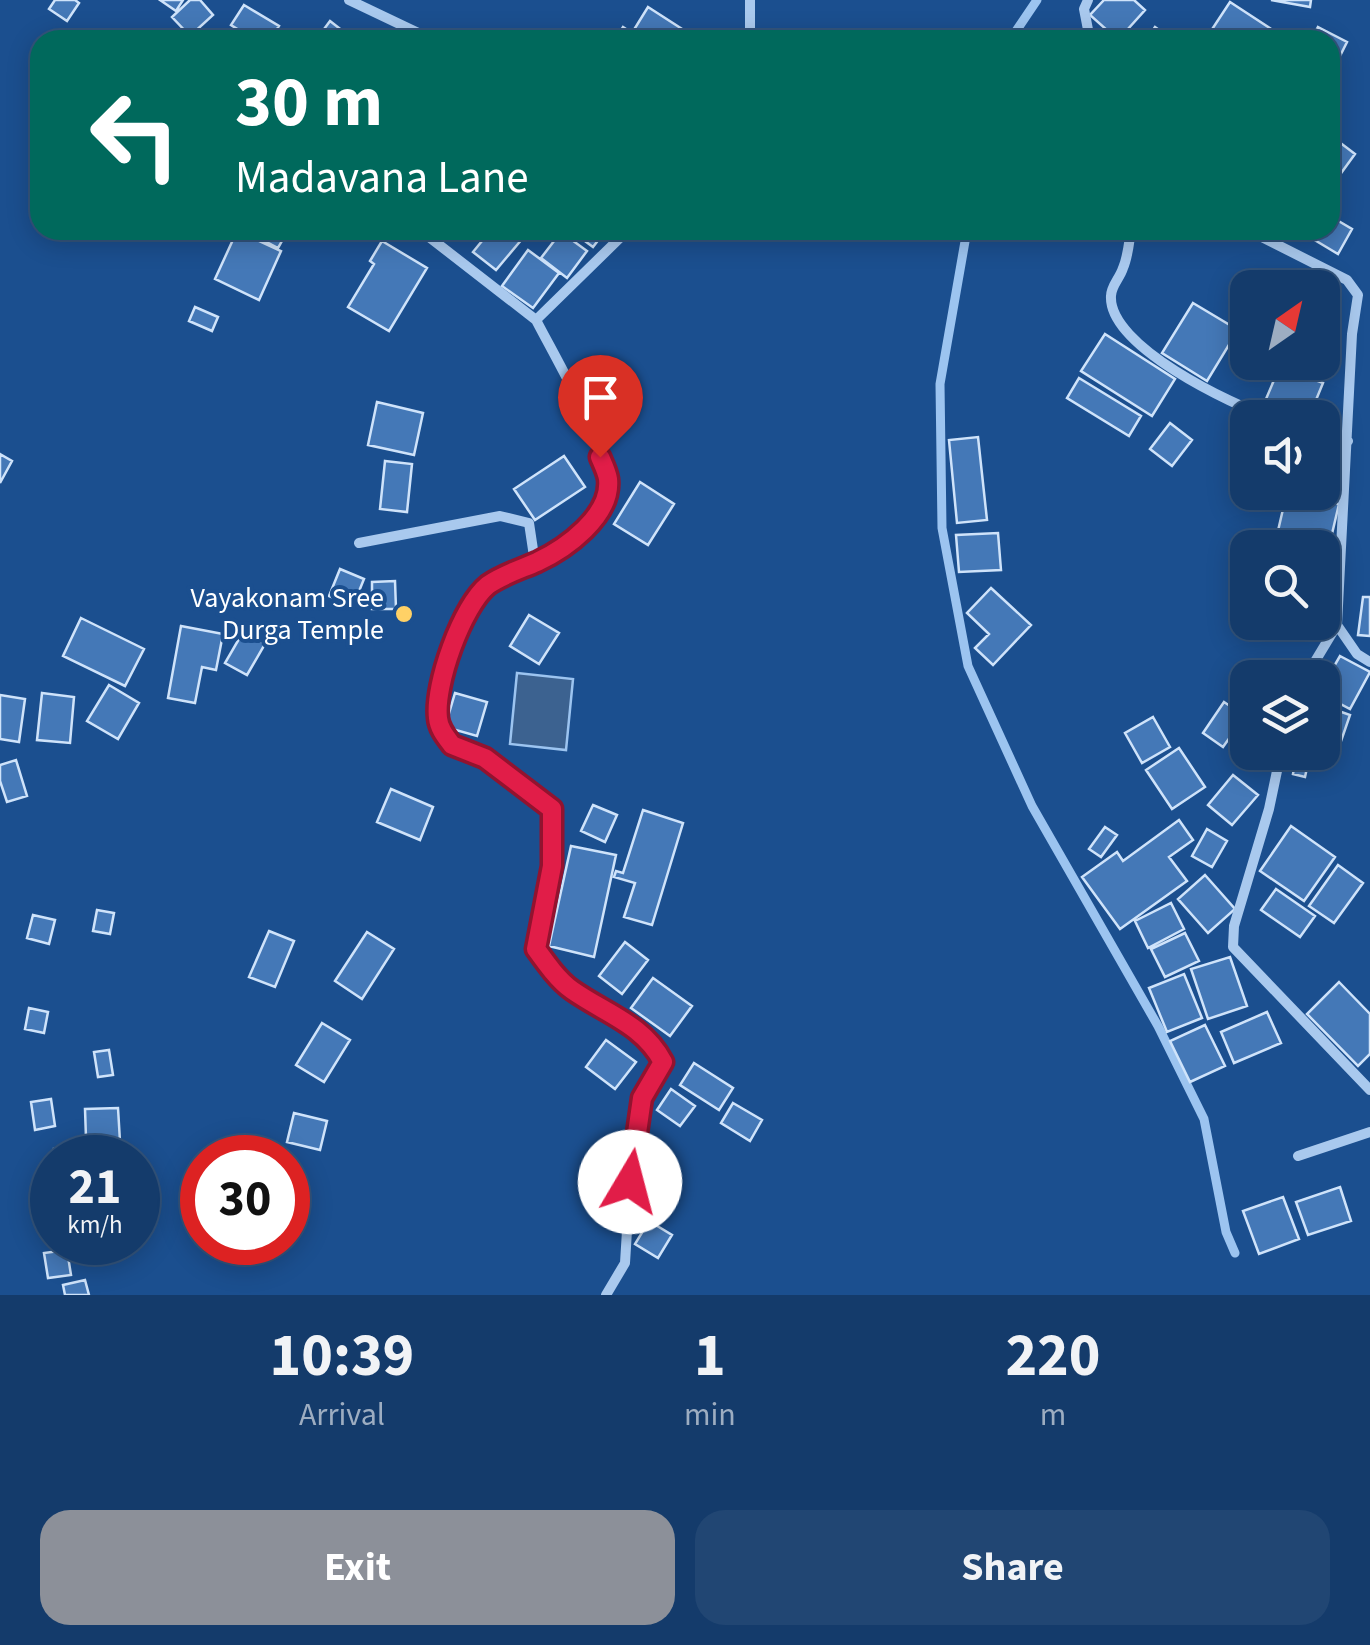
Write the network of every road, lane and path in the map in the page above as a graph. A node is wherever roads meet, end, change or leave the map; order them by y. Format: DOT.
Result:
graph roads {
  1 [pos="349,0"];
  2 [pos="750,0"];
  3 [pos="1088,0"];
  4 [pos="412,30"];
  5 [pos="750,30"];
  6 [pos="1088,30"];
  7 [pos="433,240"];
  8 [pos="618,240"];
  9 [pos="1128,240"];
  10 [pos="1268,240"];
  11 [pos="536,320"];
  12 [pos="1233,400"];
  13 [pos="1340,440"];
  14 [pos="1348,442"];
  15 [pos="359,542"];
  16 [pos="535,563"];
  17 [pos="1340,588"];
  18 [pos="1340,628"];
  19 [pos="1370,662"];
  20 [pos="1277,770"];
  21 [pos="1370,1090"];
  22 [pos="1370,1132"];
  23 [pos="1298,1156"];
  24 [pos="606,1295"];
  1 -- 4 [label="street"];
  2 -- 5 [label="street"];
  3 -- 6 [label="street"];
  7 -- 11 [label="street"];
  8 -- 11 [label="street"];
  9 -- 12 [label="street"];
  10 -- 14 [label="street"];
  11 -- 16 [label="street"];
  13 -- 14 [label="street"];
  14 -- 17 [label="street"];
  15 -- 16 [label="street"];
  16 -- 24 [label="street"];
  18 -- 19 [label="street"];
  20 -- 21 [label="street"];
  22 -- 23 [label="street"];
}
